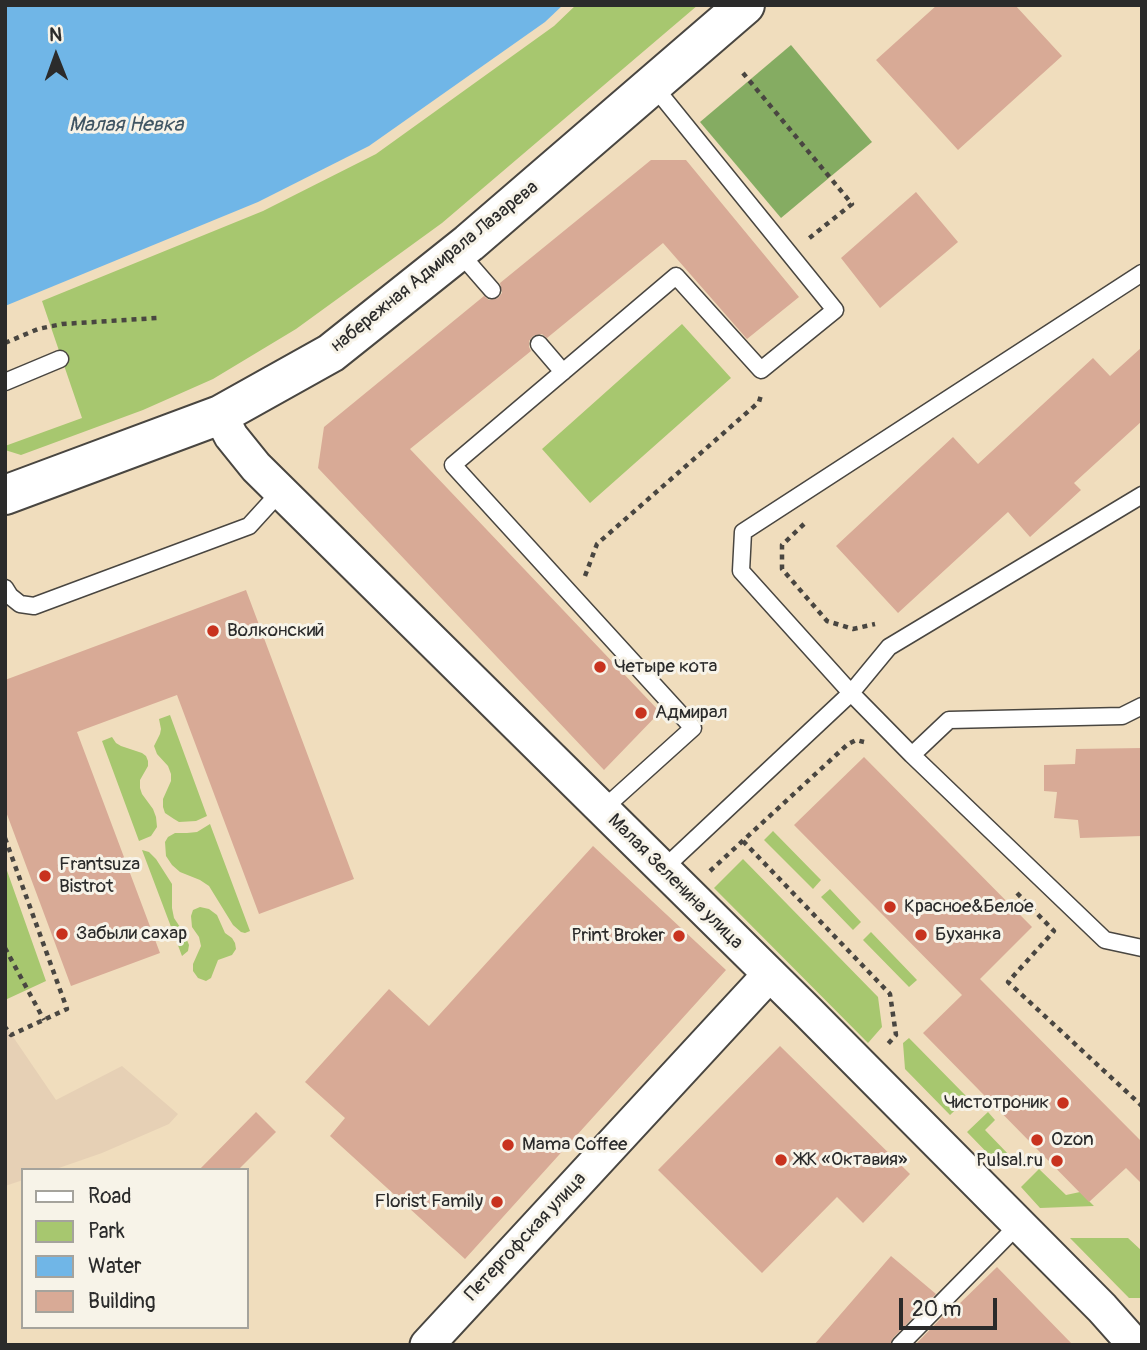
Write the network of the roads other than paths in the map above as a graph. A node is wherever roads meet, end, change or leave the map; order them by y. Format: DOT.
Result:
graph roads {
  1 [pos="745,5"];
  2 [pos="652,84"];
  3 [pos="458,251"];
  4 [pos="1142,273"];
  5 [pos="492,290"];
  6 [pos="539,344"];
  7 [pos="60,359"];
  8 [pos="564,372"];
  9 [pos="5,382"];
  10 [pos="220,415"];
  11 [pos="281,492"];
  12 [pos="5,495"];
  13 [pos="1142,495"];
  14 [pos="5,588"];
  15 [pos="851,693"];
  16 [pos="1142,706"];
  17 [pos="912,755"];
  18 [pos="602,810"];
  19 [pos="662,870"];
  20 [pos="1142,948"];
  21 [pos="769,975"];
  22 [pos="1019,1224"];
  23 [pos="427,1345"];
  24 [pos="900,1345"];
  25 [pos="1135,1345"];
  1 -- 2 [label="main road, набережная Адмирала Лазарева"];
  2 -- 3 [label="main road, набережная Адмирала Лазарева"];
  2 -- 8 [label="lane"];
  3 -- 5 [label="lane"];
  3 -- 10 [label="main road, набережная Адмирала Лазарева"];
  4 -- 15 [label="lane"];
  6 -- 8 [label="lane"];
  7 -- 9 [label="lane"];
  8 -- 18 [label="lane"];
  10 -- 11 [label="street, Малая Зеленина улица"];
  10 -- 12 [label="main road, набережная Адмирала Лазарева"];
  11 -- 14 [label="lane"];
  11 -- 18 [label="street, Малая Зеленина улица"];
  13 -- 15 [label="lane"];
  15 -- 17 [label="lane"];
  15 -- 19 [label="lane"];
  16 -- 17 [label="lane"];
  17 -- 20 [label="lane"];
  18 -- 19 [label="street, Малая Зеленина улица"];
  19 -- 21 [label="street, Малая Зеленина улица"];
  21 -- 22 [label="street, Малая Зеленина улица"];
  21 -- 23 [label="street, Петергофская улица"];
  22 -- 24 [label="lane"];
  22 -- 25 [label="street, Малая Зеленина улица"];
}
